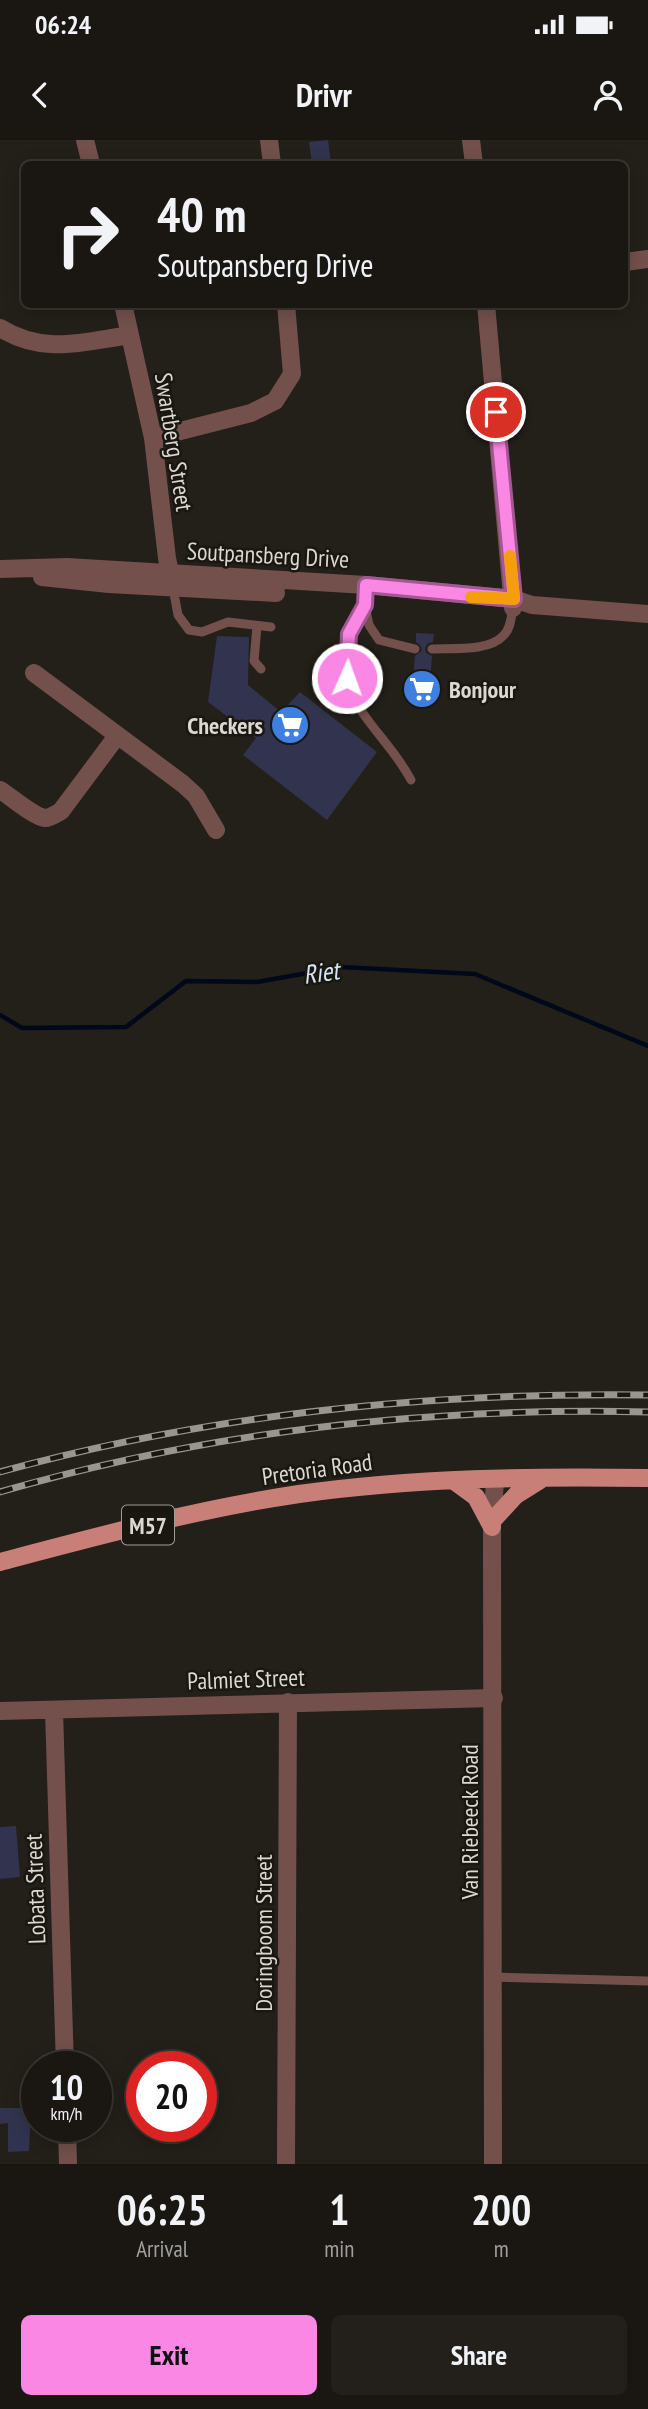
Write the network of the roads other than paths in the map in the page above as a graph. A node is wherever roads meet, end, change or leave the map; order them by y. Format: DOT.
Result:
graph roads {
  1 [pos="85,140"];
  2 [pos="269,140"];
  3 [pos="471,140"];
  4 [pos="90,161"];
  5 [pos="272,161"];
  6 [pos="474,161"];
  7 [pos="648,259"];
  8 [pos="628,262"];
  9 [pos="124,308"];
  10 [pos="286,308"];
  11 [pos="486,308"];
  12 [pos="0,328"];
  13 [pos="130,335"];
  14 [pos="153,438"];
  15 [pos="0,569"];
  16 [pos="0,579"];
  17 [pos="171,581"];
  18 [pos="366,595"];
  19 [pos="514,604"];
  20 [pos="648,614"];
  21 [pos="257,626"];
  22 [pos="271,627"];
  23 [pos="415,649"];
  24 [pos="432,649"];
  25 [pos="261,669"];
  26 [pos="34,673"];
  27 [pos="117,736"];
  28 [pos="411,780"];
  29 [pos="0,790"];
  30 [pos="216,830"];
  31 [pos="543,1478"];
  32 [pos="648,1478"];
  33 [pos="495,1480"];
  34 [pos="454,1481"];
  35 [pos="492,1524"];
  36 [pos="0,1562"];
  37 [pos="494,1698"];
  38 [pos="288,1702"];
  39 [pos="54,1710"];
  40 [pos="0,1711"];
  41 [pos="493,1977"];
  42 [pos="648,1981"];
  43 [pos="65,2051"];
  44 [pos="67,2142"];
  45 [pos="68,2164"];
  46 [pos="286,2164"];
  47 [pos="493,2164"];
  1 -- 4 [label="street"];
  2 -- 5 [label="street"];
  3 -- 6 [label="street"];
  7 -- 8 [label="street"];
  9 -- 13 [label="street, Swartberg Street"];
  10 -- 14 [label="street"];
  11 -- 19 [label="street"];
  12 -- 13 [label="street"];
  13 -- 14 [label="street, Swartberg Street"];
  14 -- 17 [label="street, Swartberg Street"];
  15 -- 17 [label="street, Soutpansberg Drive"];
  16 -- 17 [label="street, Soutpansberg Drive"];
  17 -- 18 [label="street, Soutpansberg Drive"];
  17 -- 21 [label="lane"];
  18 -- 19 [label="street, Soutpansberg Drive"];
  18 -- 23 [label="lane"];
  18 -- 28 [label="lane"];
  19 -- 20 [label="street, Soutpansberg Drive"];
  19 -- 24 [label="lane"];
  21 -- 22 [label="lane"];
  21 -- 25 [label="lane"];
  26 -- 27 [label="street"];
  27 -- 29 [label="street"];
  27 -- 30 [label="street"];
  31 -- 32 [label="main road, Pretoria Road / M57"];
  31 -- 33 [label="main road, Pretoria Road / M57"];
  31 -- 35 [label="main road"];
  33 -- 34 [label="main road, Pretoria Road / M57"];
  33 -- 35 [label="street, Van Riebeeck Road"];
  34 -- 35 [label="main road"];
  34 -- 36 [label="main road, Pretoria Road / M57"];
  35 -- 37 [label="street, Van Riebeeck Road"];
  37 -- 38 [label="street, Palmiet Street"];
  37 -- 41 [label="street, Van Riebeeck Road"];
  38 -- 39 [label="street, Palmiet Street"];
  38 -- 46 [label="street, Doringboom Street"];
  39 -- 40 [label="street, Palmiet Street"];
  39 -- 43 [label="street, Lobata Street"];
  41 -- 42 [label="lane"];
  41 -- 47 [label="street, Van Riebeeck Road"];
  44 -- 45 [label="street"];
}
